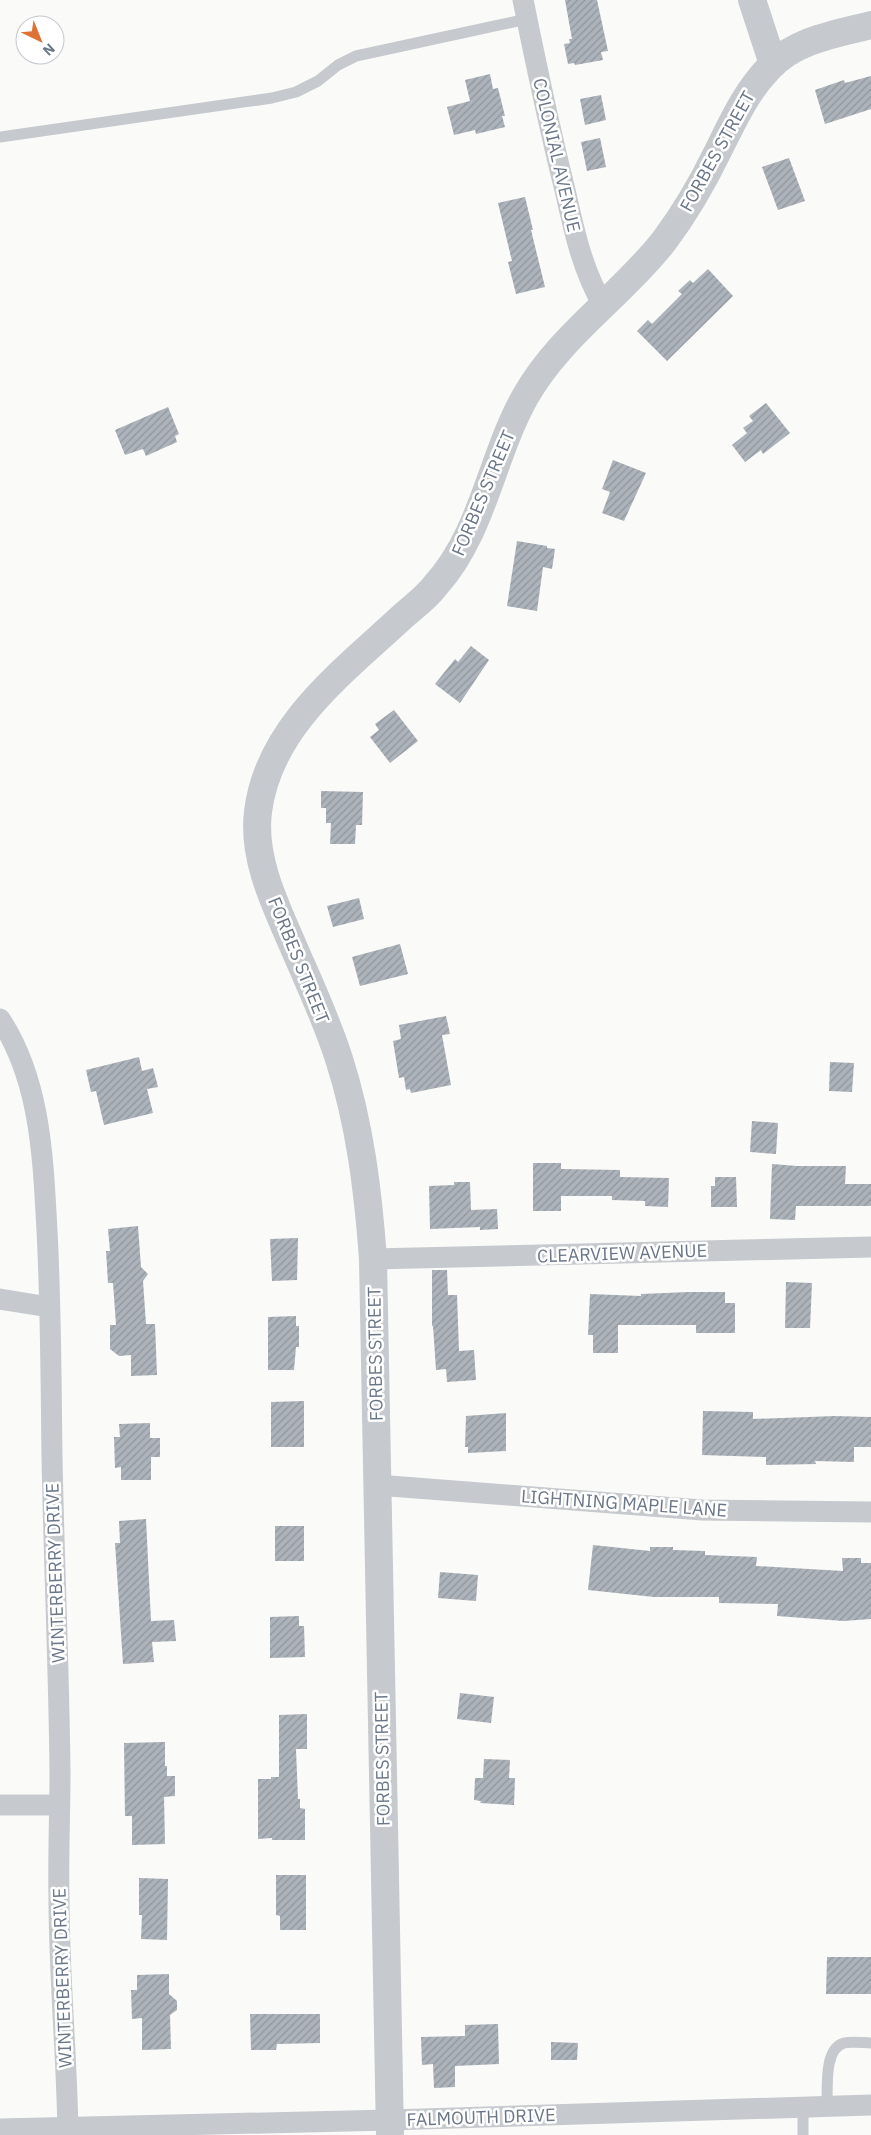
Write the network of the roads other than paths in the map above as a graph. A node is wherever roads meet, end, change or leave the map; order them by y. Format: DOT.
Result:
graph roads {
  1 [pos="752,0"];
  2 [pos="525,9"];
  3 [pos="871,25"];
  4 [pos="773,64"];
  5 [pos="0,137"];
  6 [pos="603,306"];
  7 [pos="0,1019"];
  8 [pos="871,1247"];
  9 [pos="373,1259"];
  10 [pos="0,1299"];
  11 [pos="49,1308"];
  12 [pos="377,1485"];
  13 [pos="871,1512"];
  14 [pos="0,1805"];
  15 [pos="59,1805"];
  16 [pos="871,2043"];
  17 [pos="871,2105"];
  18 [pos="803,2107"];
  19 [pos="828,2107"];
  20 [pos="390,2128"];
  21 [pos="0,2129"];
  22 [pos="68,2131"];
  23 [pos="803,2135"];
  1 -- 4 [label="street"];
  2 -- 5 [label="lane"];
  2 -- 6 [label="street, COLONIAL AVENUE"];
  3 -- 4 [label="street, FORBES STREET"];
  4 -- 6 [label="street, FORBES STREET"];
  6 -- 9 [label="street, FORBES STREET"];
  7 -- 11 [label="street, WINTERBERRY DRIVE"];
  8 -- 9 [label="street, CLEARVIEW AVENUE"];
  9 -- 12 [label="street, FORBES STREET"];
  10 -- 11 [label="street"];
  11 -- 15 [label="street, WINTERBERRY DRIVE"];
  12 -- 13 [label="street, LIGHTNING MAPLE LANE"];
  12 -- 20 [label="street, FORBES STREET"];
  14 -- 15 [label="street"];
  15 -- 22 [label="street, WINTERBERRY DRIVE"];
  16 -- 19 [label="lane"];
  17 -- 19 [label="street, FALMOUTH DRIVE"];
  18 -- 19 [label="street, FALMOUTH DRIVE"];
  18 -- 20 [label="street, FALMOUTH DRIVE"];
  18 -- 23 [label="lane"];
  20 -- 22 [label="street, FALMOUTH DRIVE"];
  21 -- 22 [label="street, FALMOUTH DRIVE"];
}
